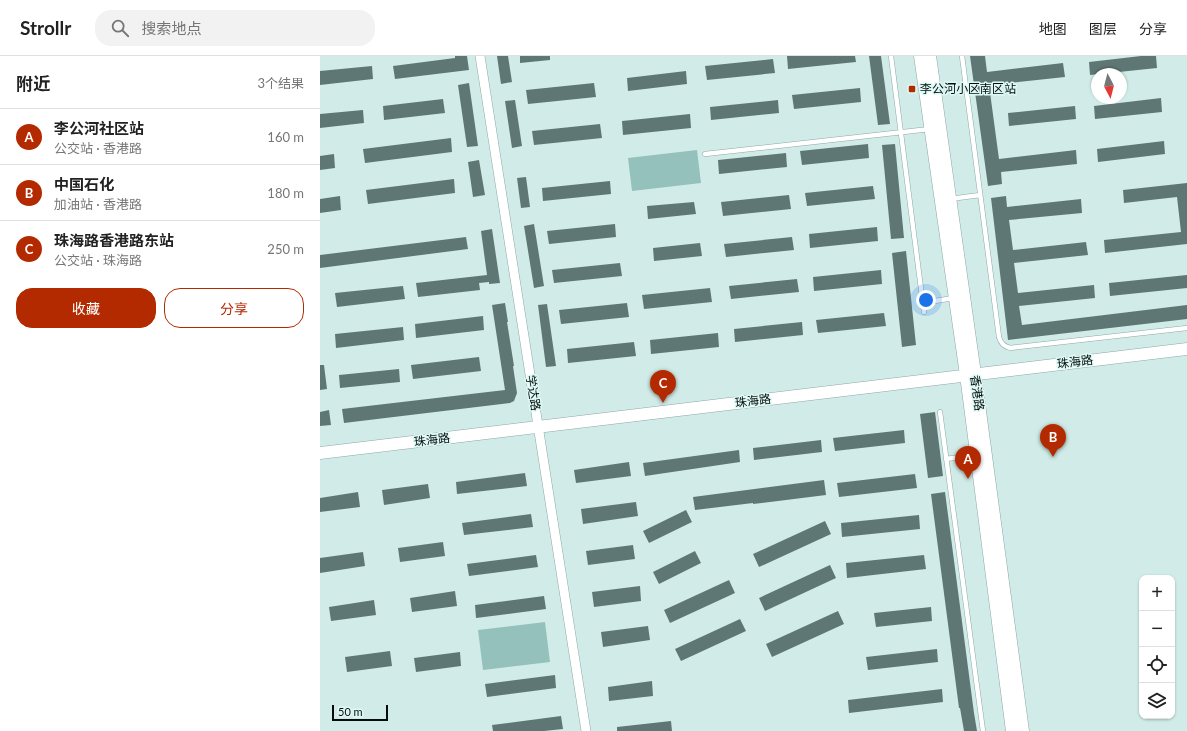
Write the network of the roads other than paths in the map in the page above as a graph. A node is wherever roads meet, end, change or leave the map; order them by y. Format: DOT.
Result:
graph roads {
  1 [pos="480,56"];
  2 [pos="890,56"];
  3 [pos="920,56"];
  4 [pos="930,56"];
  5 [pos="962,56"];
  6 [pos="930,129"];
  7 [pos="901,132"];
  8 [pos="706,154"];
  9 [pos="980,195"];
  10 [pos="950,199"];
  11 [pos="955,298"];
  12 [pos="922,303"];
  13 [pos="924,312"];
  14 [pos="1187,328"];
  15 [pos="1187,349"];
  16 [pos="970,374"];
  17 [pos="940,412"];
  18 [pos="538,428"];
  19 [pos="320,453"];
  20 [pos="976,454"];
  21 [pos="946,459"];
  22 [pos="586,731"];
  23 [pos="982,731"];
  24 [pos="1012,731"];
  25 [pos="1023,731"];
  1 -- 18 [label="street, 学达路"];
  2 -- 7 [label="lane"];
  3 -- 6 [label="main road, 香港路"];
  4 -- 10 [label="main road, 香港路"];
  5 -- 9 [label="lane"];
  6 -- 7 [label="lane"];
  6 -- 11 [label="main road, 香港路"];
  7 -- 8 [label="lane"];
  7 -- 12 [label="lane"];
  9 -- 10 [label="lane"];
  9 -- 14 [label="lane"];
  10 -- 16 [label="main road, 香港路"];
  11 -- 12 [label="lane"];
  11 -- 16 [label="main road, 香港路"];
  12 -- 13 [label="lane"];
  15 -- 16 [label="main road, 珠海路"];
  16 -- 18 [label="main road, 珠海路"];
  16 -- 20 [label="main road, 香港路"];
  16 -- 25 [label="main road, 香港路"];
  17 -- 21 [label="lane"];
  18 -- 19 [label="main road, 珠海路"];
  18 -- 22 [label="street, 学达路"];
  20 -- 21 [label="lane"];
  20 -- 24 [label="main road, 香港路"];
  21 -- 23 [label="lane"];
}
